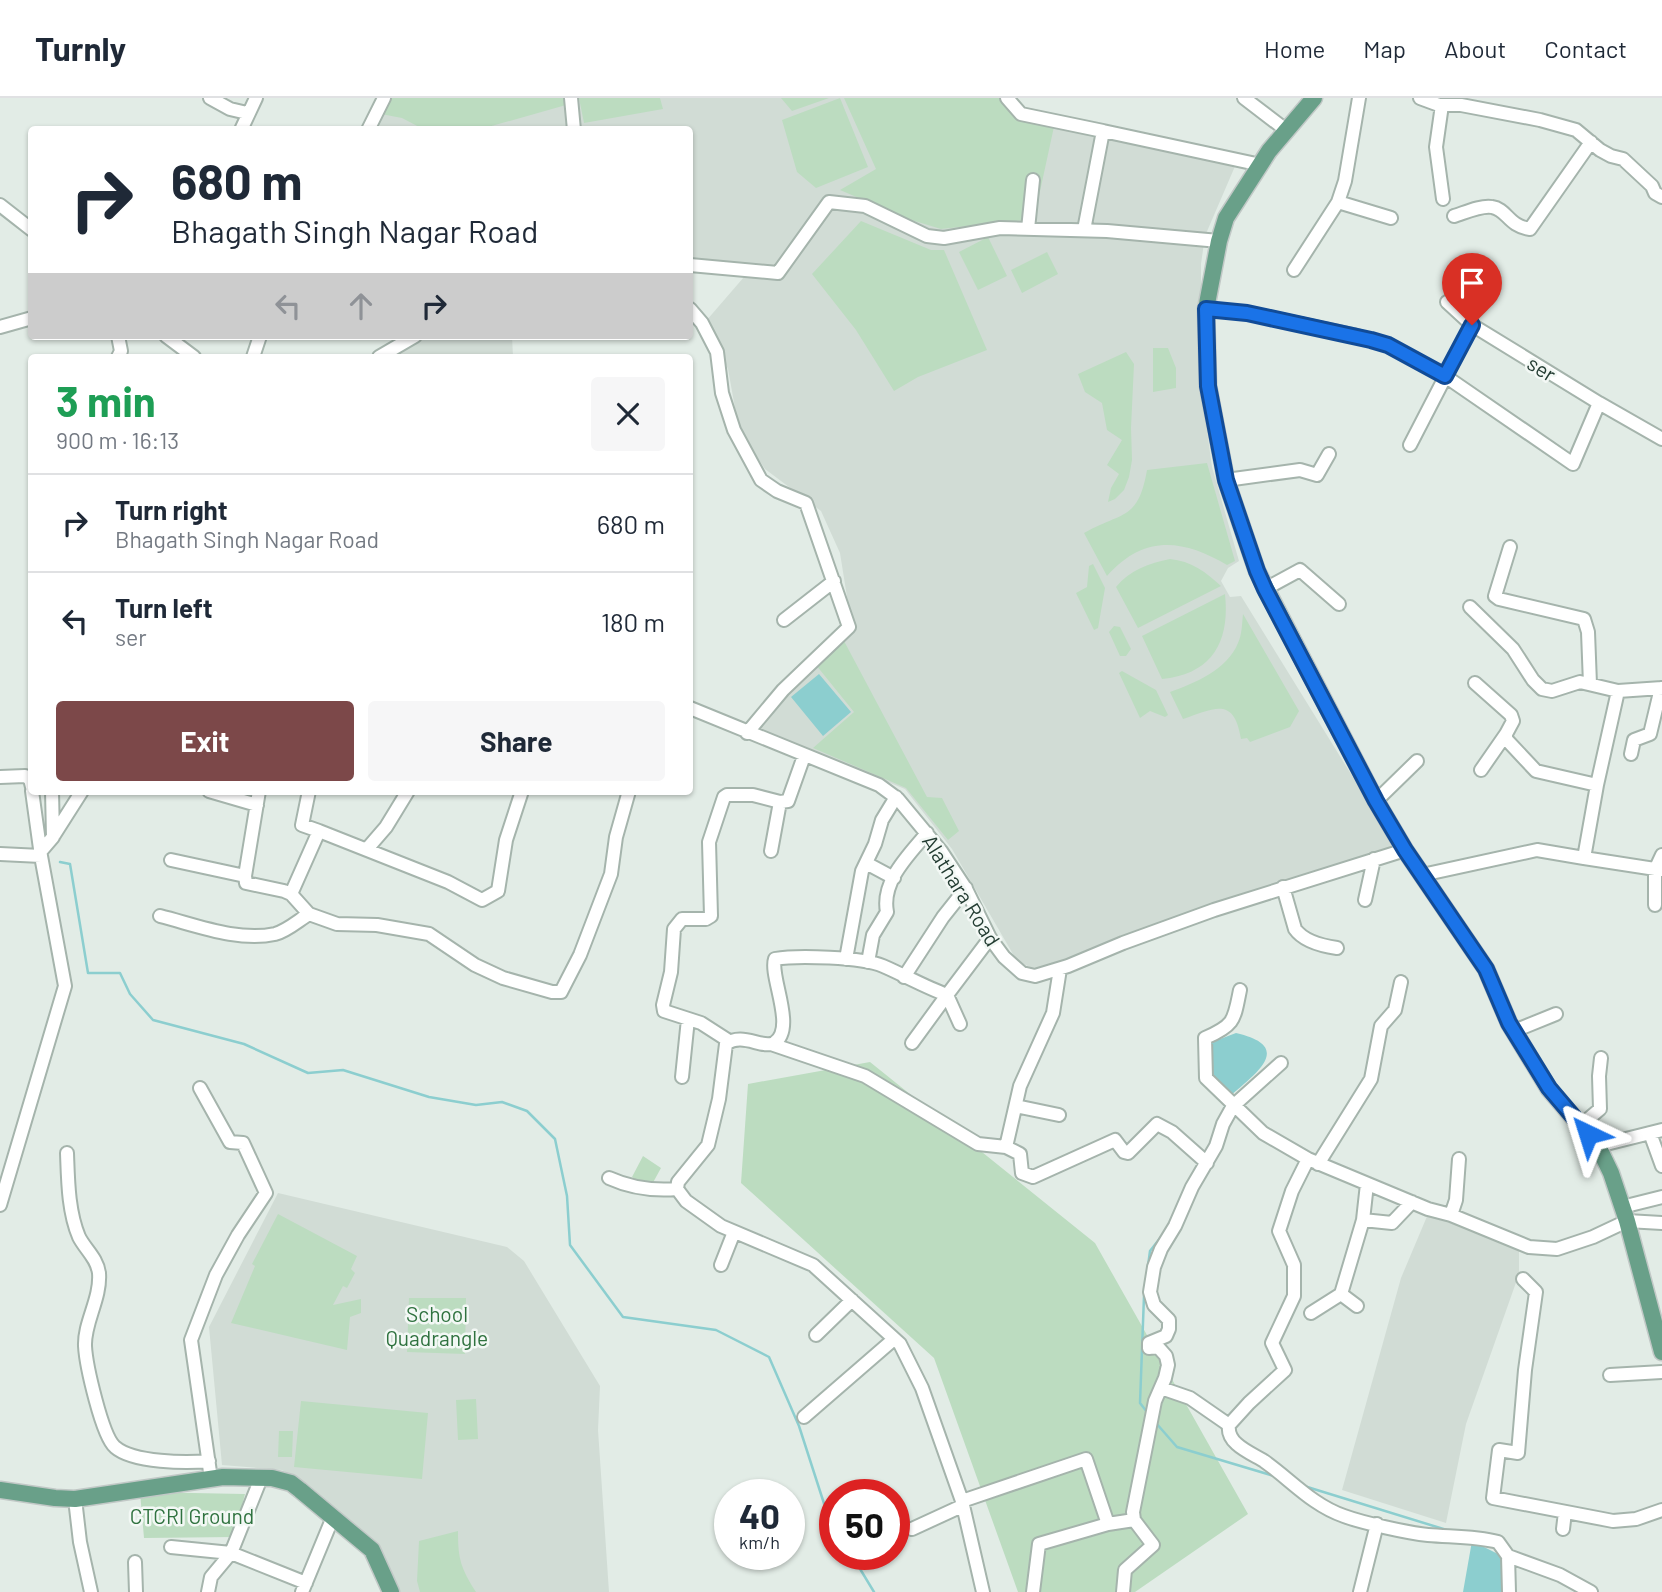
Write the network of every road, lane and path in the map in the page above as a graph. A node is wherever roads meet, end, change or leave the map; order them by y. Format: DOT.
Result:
graph roads {
  1 [pos="210,98"];
  2 [pos="256,98"];
  3 [pos="384,98"];
  4 [pos="571,98"];
  5 [pos="1007,98"];
  6 [pos="1244,98"];
  7 [pos="1314,98"];
  8 [pos="1359,98"];
  9 [pos="1420,98"];
  10 [pos="1442,105"];
  11 [pos="247,113"];
  12 [pos="242,126"];
  13 [pos="370,126"];
  14 [pos="574,126"];
  15 [pos="1286,130"];
  16 [pos="1103,131"];
  17 [pos="1591,142"];
  18 [pos="1261,165"];
  19 [pos="1033,180"];
  20 [pos="1662,197"];
  21 [pos="1443,199"];
  22 [pos="1338,202"];
  23 [pos="0,205"];
  24 [pos="1454,216"];
  25 [pos="1391,218"];
  26 [pos="28,227"];
  27 [pos="1028,229"];
  28 [pos="1084,230"];
  29 [pos="1219,242"];
  30 [pos="693,265"];
  31 [pos="1294,270"];
  32 [pos="1447,302"];
  33 [pos="1206,309"];
  34 [pos="693,312"];
  35 [pos="28,319"];
  36 [pos="1472,325"];
  37 [pos="0,327"];
  38 [pos="171,340"];
  39 [pos="408,340"];
  40 [pos="190,354"];
  41 [pos="384,354"];
  42 [pos="1445,376"];
  43 [pos="1599,403"];
  44 [pos="1661,436"];
  45 [pos="1410,445"];
  46 [pos="1329,454"];
  47 [pos="1226,480"];
  48 [pos="1510,547"];
  49 [pos="834,581"];
  50 [pos="1265,589"];
  51 [pos="1339,604"];
  52 [pos="1470,607"];
  53 [pos="783,620"];
  54 [pos="1475,683"];
  55 [pos="1590,684"];
  56 [pos="1662,688"];
  57 [pos="1618,691"];
  58 [pos="693,709"];
  59 [pos="747,733"];
  60 [pos="1506,734"];
  61 [pos="1631,754"];
  62 [pos="804,755"];
  63 [pos="1417,761"];
  64 [pos="1481,770"];
  65 [pos="0,777"];
  66 [pos="28,778"];
  67 [pos="1597,785"];
  68 [pos="33,795"];
  69 [pos="52,795"];
  70 [pos="79,795"];
  71 [pos="223,795"];
  72 [pos="258,795"];
  73 [pos="308,795"];
  74 [pos="406,795"];
  75 [pos="521,795"];
  76 [pos="628,795"];
  77 [pos="896,797"];
  78 [pos="1376,801"];
  79 [pos="780,802"];
  80 [pos="257,805"];
  81 [pos="319,831"];
  82 [pos="928,833"];
  83 [pos="53,837"];
  84 [pos="367,849"];
  85 [pos="1405,850"];
  86 [pos="771,851"];
  87 [pos="0,854"];
  88 [pos="41,854"];
  89 [pos="1662,855"];
  90 [pos="1584,858"];
  91 [pos="1374,859"];
  92 [pos="171,860"];
  93 [pos="866,863"];
  94 [pos="1659,870"];
  95 [pos="1422,875"];
  96 [pos="245,876"];
  97 [pos="894,878"];
  98 [pos="1283,887"];
  99 [pos="965,888"];
  100 [pos="291,894"];
  101 [pos="1365,900"];
  102 [pos="1655,905"];
  103 [pos="309,914"];
  104 [pos="160,916"];
  105 [pos="990,938"];
  106 [pos="1337,948"];
  107 [pos="846,959"];
  108 [pos="868,962"];
  109 [pos="1060,969"];
  110 [pos="904,977"];
  111 [pos="1401,982"];
  112 [pos="1240,990"];
  113 [pos="947,995"];
  114 [pos="1556,1014"];
  115 [pos="688,1018"];
  116 [pos="960,1024"];
  117 [pos="1514,1031"];
  118 [pos="729,1041"];
  119 [pos="912,1043"];
  120 [pos="771,1044"];
  121 [pos="1601,1058"];
  122 [pos="1281,1063"];
  123 [pos="682,1077"];
  124 [pos="200,1088"];
  125 [pos="1016,1106"];
  126 [pos="1233,1106"];
  127 [pos="1059,1115"];
  128 [pos="1580,1126"];
  129 [pos="1656,1131"];
  130 [pos="1598,1146"];
  131 [pos="1006,1147"];
  132 [pos="67,1153"];
  133 [pos="1460,1159"];
  134 [pos="1313,1162"];
  135 [pos="1207,1163"];
  136 [pos="1662,1166"];
  137 [pos="609,1178"];
  138 [pos="1367,1184"];
  139 [pos="677,1189"];
  140 [pos="1662,1197"];
  141 [pos="1412,1202"];
  142 [pos="0,1205"];
  143 [pos="1625,1214"];
  144 [pos="1451,1216"];
  145 [pos="1363,1220"];
  146 [pos="1662,1223"];
  147 [pos="734,1232"];
  148 [pos="721,1265"];
  149 [pos="1523,1279"];
  150 [pos="1341,1294"];
  151 [pos="852,1300"];
  152 [pos="1357,1306"];
  153 [pos="1311,1313"];
  154 [pos="816,1335"];
  155 [pos="894,1339"];
  156 [pos="1662,1352"];
  157 [pos="1662,1373"];
  158 [pos="1610,1375"];
  159 [pos="1161,1388"];
  160 [pos="804,1417"];
  161 [pos="1229,1425"];
  162 [pos="209,1461"];
  163 [pos="261,1478"];
  164 [pos="211,1479"];
  165 [pos="0,1490"];
  166 [pos="75,1499"];
  167 [pos="962,1504"];
  168 [pos="1662,1510"];
  169 [pos="1565,1512"];
  170 [pos="333,1517"];
  171 [pos="1134,1520"];
  172 [pos="1108,1524"];
  173 [pos="1377,1524"];
  174 [pos="912,1529"];
  175 [pos="1563,1529"];
  176 [pos="171,1547"];
  177 [pos="232,1553"];
  178 [pos="1508,1556"];
  179 [pos="135,1562"];
  180 [pos="304,1587"];
  181 [pos="91,1592"];
  182 [pos="136,1592"];
  183 [pos="208,1592"];
  184 [pos="391,1592"];
  185 [pos="983,1592"];
  186 [pos="1033,1592"];
  187 [pos="1123,1592"];
  188 [pos="1360,1592"];
  189 [pos="1509,1592"];
  190 [pos="1591,1592"];
  1 -- 11 [label="street"];
  2 -- 11 [label="street"];
  3 -- 13 [label="street"];
  4 -- 14 [label="street"];
  5 -- 16 [label="street"];
  6 -- 15 [label="street"];
  7 -- 15 [label="main road"];
  8 -- 22 [label="street"];
  9 -- 10 [label="street"];
  10 -- 17 [label="street"];
  10 -- 21 [label="street"];
  11 -- 12 [label="street"];
  15 -- 18 [label="main road"];
  16 -- 18 [label="street"];
  16 -- 28 [label="street"];
  17 -- 20 [label="street"];
  17 -- 24 [label="street"];
  18 -- 29 [label="main road"];
  19 -- 27 [label="street"];
  22 -- 25 [label="street"];
  22 -- 31 [label="street"];
  23 -- 26 [label="street"];
  27 -- 28 [label="street"];
  27 -- 30 [label="street"];
  28 -- 29 [label="street"];
  29 -- 33 [label="main road"];
  32 -- 36 [label="street, ser"];
  33 -- 42 [label="street"];
  33 -- 47 [label="main road"];
  34 -- 49 [label="street"];
  35 -- 37 [label="street"];
  36 -- 42 [label="street"];
  36 -- 43 [label="street, ser"];
  38 -- 40 [label="street"];
  39 -- 41 [label="street"];
  42 -- 43 [label="street"];
  42 -- 45 [label="street"];
  43 -- 44 [label="street, ser"];
  46 -- 47 [label="street"];
  47 -- 50 [label="main road"];
  48 -- 55 [label="street"];
  49 -- 53 [label="street"];
  49 -- 59 [label="street"];
  50 -- 51 [label="street"];
  50 -- 78 [label="main road"];
  52 -- 55 [label="street"];
  54 -- 60 [label="street"];
  55 -- 57 [label="street"];
  56 -- 57 [label="street"];
  56 -- 61 [label="street"];
  57 -- 67 [label="street"];
  58 -- 59 [label="street, Alathara Road"];
  59 -- 62 [label="street, Alathara Road"];
  60 -- 64 [label="street"];
  60 -- 67 [label="street"];
  62 -- 77 [label="street, Alathara Road"];
  62 -- 79 [label="street"];
  63 -- 78 [label="street"];
  65 -- 66 [label="street"];
  67 -- 90 [label="street"];
  68 -- 88 [label="street"];
  69 -- 83 [label="street"];
  70 -- 83 [label="street"];
  71 -- 80 [label="street"];
  72 -- 80 [label="street"];
  73 -- 81 [label="street"];
  74 -- 84 [label="street"];
  75 -- 84 [label="street"];
  76 -- 103 [label="street"];
  77 -- 82 [label="street, Alathara Road"];
  77 -- 93 [label="street"];
  78 -- 85 [label="main road"];
  79 -- 86 [label="street"];
  79 -- 115 [label="street"];
  80 -- 96 [label="street"];
  81 -- 84 [label="street"];
  81 -- 100 [label="street"];
  82 -- 97 [label="street"];
  82 -- 99 [label="street, Alathara Road"];
  83 -- 88 [label="street"];
  85 -- 91 [label="street, Alathara Road"];
  85 -- 95 [label="main road"];
  87 -- 88 [label="street"];
  88 -- 142 [label="street"];
  89 -- 94 [label="street"];
  90 -- 94 [label="street"];
  90 -- 95 [label="street"];
  91 -- 98 [label="street, Alathara Road"];
  91 -- 101 [label="street"];
  92 -- 96 [label="street"];
  93 -- 97 [label="street"];
  93 -- 107 [label="street"];
  94 -- 102 [label="street"];
  95 -- 117 [label="main road"];
  96 -- 100 [label="street"];
  97 -- 108 [label="street"];
  98 -- 106 [label="street"];
  98 -- 109 [label="street, Alathara Road"];
  99 -- 105 [label="street, Alathara Road"];
  99 -- 110 [label="street"];
  100 -- 103 [label="street"];
  103 -- 104 [label="street"];
  105 -- 109 [label="street, Alathara Road"];
  105 -- 113 [label="street"];
  107 -- 108 [label="street"];
  107 -- 120 [label="street"];
  108 -- 110 [label="street"];
  109 -- 125 [label="street"];
  110 -- 113 [label="street"];
  111 -- 134 [label="street"];
  112 -- 126 [label="street"];
  113 -- 116 [label="street"];
  113 -- 119 [label="street"];
  114 -- 117 [label="street"];
  115 -- 118 [label="street"];
  115 -- 123 [label="street"];
  117 -- 128 [label="main road"];
  118 -- 120 [label="street"];
  118 -- 139 [label="street"];
  120 -- 131 [label="street"];
  121 -- 128 [label="street"];
  122 -- 126 [label="street"];
  124 -- 162 [label="street"];
  125 -- 127 [label="street"];
  125 -- 131 [label="street"];
  126 -- 134 [label="street"];
  126 -- 135 [label="street"];
  128 -- 130 [label="main road"];
  129 -- 130 [label="street"];
  129 -- 136 [label="street"];
  130 -- 143 [label="main road"];
  131 -- 135 [label="street"];
  132 -- 162 [label="street"];
  133 -- 144 [label="street"];
  134 -- 138 [label="street"];
  134 -- 161 [label="street"];
  135 -- 159 [label="street"];
  137 -- 139 [label="street"];
  138 -- 141 [label="street"];
  138 -- 145 [label="street"];
  139 -- 147 [label="street"];
  140 -- 143 [label="street"];
  141 -- 144 [label="street"];
  141 -- 145 [label="street"];
  143 -- 144 [label="street"];
  143 -- 146 [label="street"];
  143 -- 156 [label="main road"];
  145 -- 150 [label="street"];
  147 -- 148 [label="street"];
  147 -- 151 [label="street"];
  149 -- 169 [label="street"];
  150 -- 152 [label="street"];
  150 -- 153 [label="street"];
  151 -- 154 [label="street"];
  151 -- 155 [label="street"];
  155 -- 160 [label="street"];
  155 -- 167 [label="street"];
  157 -- 158 [label="street"];
  159 -- 161 [label="street"];
  159 -- 171 [label="street"];
  161 -- 173 [label="street"];
  162 -- 164 [label="street"];
  163 -- 164 [label="main road"];
  163 -- 170 [label="main road"];
  163 -- 177 [label="street"];
  164 -- 166 [label="main road"];
  165 -- 166 [label="main road"];
  166 -- 181 [label="street"];
  167 -- 172 [label="street"];
  167 -- 174 [label="street"];
  167 -- 185 [label="street"];
  168 -- 169 [label="street"];
  169 -- 175 [label="street"];
  170 -- 180 [label="street"];
  170 -- 184 [label="main road"];
  171 -- 172 [label="street"];
  171 -- 187 [label="street"];
  172 -- 186 [label="street"];
  173 -- 178 [label="street"];
  173 -- 188 [label="street"];
  176 -- 177 [label="street"];
  177 -- 180 [label="street"];
  177 -- 183 [label="street"];
  178 -- 189 [label="street"];
  178 -- 190 [label="street"];
  179 -- 182 [label="street"];
}
